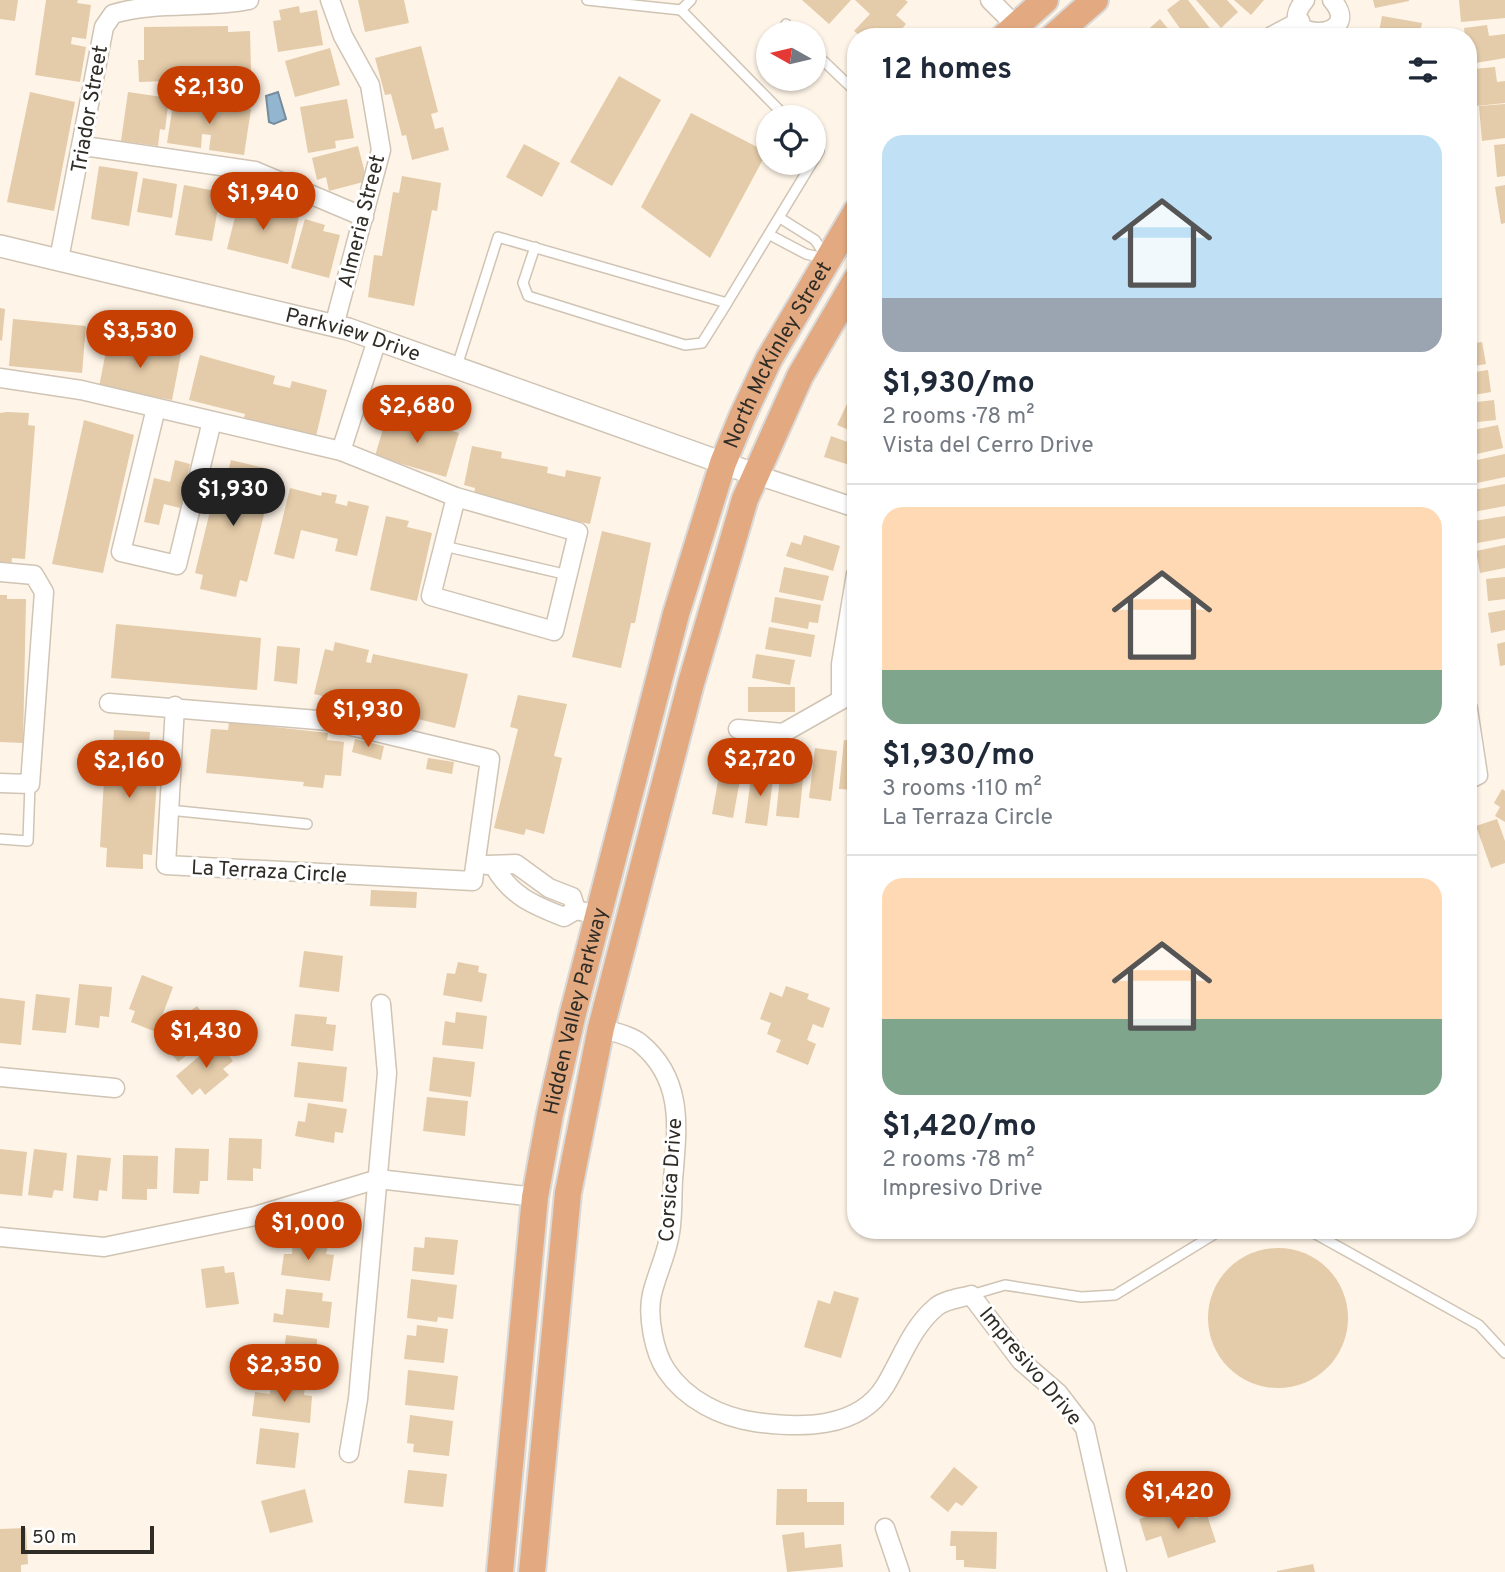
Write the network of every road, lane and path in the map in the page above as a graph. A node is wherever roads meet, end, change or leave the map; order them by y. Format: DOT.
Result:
graph roads {
  1 [pos="249,0"];
  2 [pos="330,0"];
  3 [pos="587,0"];
  4 [pos="691,0"];
  5 [pos="990,0"];
  6 [pos="1045,0"];
  7 [pos="1095,0"];
  8 [pos="1305,0"];
  9 [pos="1332,0"];
  10 [pos="681,10"];
  11 [pos="1300,21"];
  12 [pos="1012,28"];
  13 [pos="1020,28"];
  14 [pos="1063,28"];
  15 [pos="1287,28"];
  16 [pos="1308,28"];
  17 [pos="1331,28"];
  18 [pos="826,63"];
  19 [pos="847,83"];
  20 [pos="774,105"];
  21 [pos="84,146"];
  22 [pos="805,175"];
  23 [pos="365,217"];
  24 [pos="780,218"];
  25 [pos="847,227"];
  26 [pos="770,235"];
  27 [pos="0,246"];
  28 [pos="535,247"];
  29 [pos="60,259"];
  30 [pos="828,259"];
  31 [pos="847,295"];
  32 [pos="727,303"];
  33 [pos="334,326"];
  34 [pos="377,340"];
  35 [pos="456,368"];
  36 [pos="0,378"];
  37 [pos="156,408"];
  38 [pos="212,421"];
  39 [pos="341,451"];
  40 [pos="723,463"];
  41 [pos="754,474"];
  42 [pos="456,497"];
  43 [pos="847,505"];
  44 [pos="444,546"];
  45 [pos="0,572"];
  46 [pos="568,575"];
  47 [pos="847,628"];
  48 [pos="847,696"];
  49 [pos="847,701"];
  50 [pos="109,703"];
  51 [pos="175,706"];
  52 [pos="738,729"];
  53 [pos="0,783"];
  54 [pos="30,784"];
  55 [pos="169,810"];
  56 [pos="307,824"];
  57 [pos="0,839"];
  58 [pos="647,847"];
  59 [pos="476,864"];
  60 [pos="494,866"];
  61 [pos="528,874"];
  62 [pos="519,895"];
  63 [pos="587,913"];
  64 [pos="382,1004"];
  65 [pos="601,1028"];
  66 [pos="593,1062"];
  67 [pos="0,1077"];
  68 [pos="115,1088"];
  69 [pos="378,1179"];
  70 [pos="535,1197"];
  71 [pos="0,1237"];
  72 [pos="1207,1239"];
  73 [pos="1325,1239"];
  74 [pos="971,1295"];
  75 [pos="552,1345"];
  76 [pos="1505,1353"];
  77 [pos="883,1389"];
  78 [pos="349,1453"];
  79 [pos="885,1528"];
  80 [pos="500,1572"];
  81 [pos="532,1572"];
  82 [pos="900,1572"];
  83 [pos="1117,1572"];
  1 -- 21 [label="street, Triador Street"];
  2 -- 23 [label="street, Almeria Street"];
  3 -- 10 [label="lane"];
  4 -- 10 [label="lane"];
  5 -- 12 [label="street"];
  6 -- 13 [label="main road"];
  7 -- 14 [label="main road"];
  8 -- 11 [label="street"];
  9 -- 17 [label="street"];
  10 -- 20 [label="lane"];
  11 -- 15 [label="street"];
  11 -- 16 [label="street"];
  18 -- 19 [label="lane"];
  21 -- 23 [label="street"];
  21 -- 29 [label="street, Triador Street"];
  22 -- 24 [label="lane"];
  23 -- 33 [label="street, Almeria Street"];
  24 -- 26 [label="lane"];
  24 -- 30 [label="lane"];
  25 -- 30 [label="main road, North McKinley Street"];
  26 -- 30 [label="lane"];
  26 -- 32 [label="lane"];
  27 -- 29 [label="street, Parkview Drive"];
  28 -- 32 [label="lane"];
  28 -- 32 [label="lane"];
  28 -- 35 [label="lane"];
  29 -- 33 [label="street, Parkview Drive"];
  30 -- 40 [label="main road, North McKinley Street"];
  31 -- 41 [label="main road, North McKinley Street"];
  33 -- 34 [label="street, Parkview Drive"];
  34 -- 35 [label="street, Parkview Drive"];
  34 -- 39 [label="street"];
  35 -- 40 [label="street, Parkview Drive"];
  36 -- 37 [label="street"];
  37 -- 38 [label="street"];
  37 -- 38 [label="street"];
  38 -- 39 [label="street"];
  39 -- 42 [label="street"];
  40 -- 41 [label="street, Parkview Drive"];
  40 -- 63 [label="main road, Hidden Valley Parkway"];
  41 -- 43 [label="street, Parkview Drive"];
  41 -- 58 [label="main road, Hidden Valley Parkway"];
  42 -- 44 [label="street"];
  42 -- 46 [label="street"];
  44 -- 46 [label="lane"];
  44 -- 46 [label="street"];
  45 -- 54 [label="street"];
  47 -- 48 [label="street"];
  49 -- 52 [label="street"];
  50 -- 51 [label="street"];
  51 -- 55 [label="street, La Terraza Circle"];
  51 -- 59 [label="street"];
  53 -- 54 [label="street"];
  54 -- 57 [label="lane"];
  55 -- 56 [label="lane"];
  55 -- 59 [label="street, La Terraza Circle"];
  58 -- 63 [label="main road"];
  58 -- 65 [label="main road, Hidden Valley Parkway"];
  59 -- 60 [label="street"];
  60 -- 61 [label="street"];
  60 -- 62 [label="street"];
  61 -- 62 [label="street"];
  61 -- 63 [label="street"];
  62 -- 63 [label="street"];
  63 -- 70 [label="main road, Hidden Valley Parkway"];
  64 -- 69 [label="street"];
  65 -- 66 [label="main road, Hidden Valley Parkway"];
  65 -- 77 [label="street, Corsica Drive"];
  66 -- 70 [label="main road"];
  66 -- 75 [label="main road, Hidden Valley Parkway"];
  67 -- 68 [label="street"];
  69 -- 70 [label="street"];
  69 -- 71 [label="street"];
  69 -- 78 [label="street"];
  70 -- 75 [label="main road"];
  70 -- 80 [label="main road, Hidden Valley Parkway"];
  72 -- 74 [label="lane"];
  73 -- 76 [label="lane"];
  74 -- 77 [label="street, Impresivo Drive"];
  74 -- 83 [label="street, Impresivo Drive"];
  75 -- 81 [label="main road, Hidden Valley Parkway"];
  79 -- 82 [label="street"];
}
